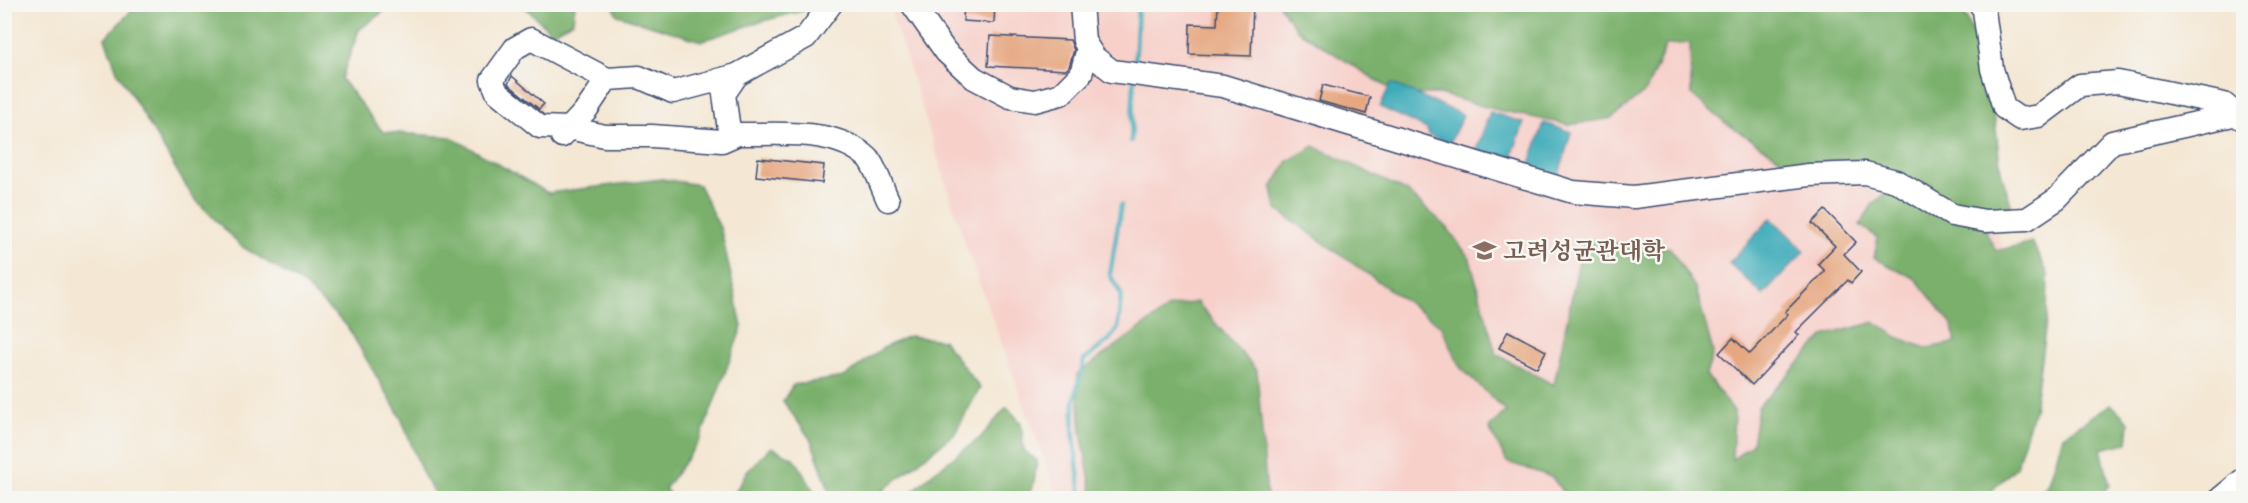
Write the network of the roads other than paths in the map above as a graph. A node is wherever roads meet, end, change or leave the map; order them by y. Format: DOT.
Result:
graph roads {
  1 [pos="831,4"];
  2 [pos="912,4"];
  3 [pos="1081,4"];
  4 [pos="1980,4"];
  5 [pos="1088,48"];
  6 [pos="737,75"];
  7 [pos="607,79"];
  8 [pos="2240,117"];
  9 [pos="738,134"];
  10 [pos="562,136"];
  11 [pos="888,200"];
  12 [pos="2244,479"];
  13 [pos="2221,498"];
  1 -- 6 [label="lane"];
  2 -- 5 [label="lane"];
  3 -- 5 [label="lane"];
  4 -- 8 [label="lane"];
  5 -- 8 [label="lane"];
  6 -- 7 [label="lane"];
  6 -- 9 [label="lane"];
  7 -- 10 [label="lane"];
  7 -- 10 [label="lane"];
  9 -- 10 [label="lane"];
  9 -- 11 [label="lane"];
  12 -- 13 [label="lane"];
}
